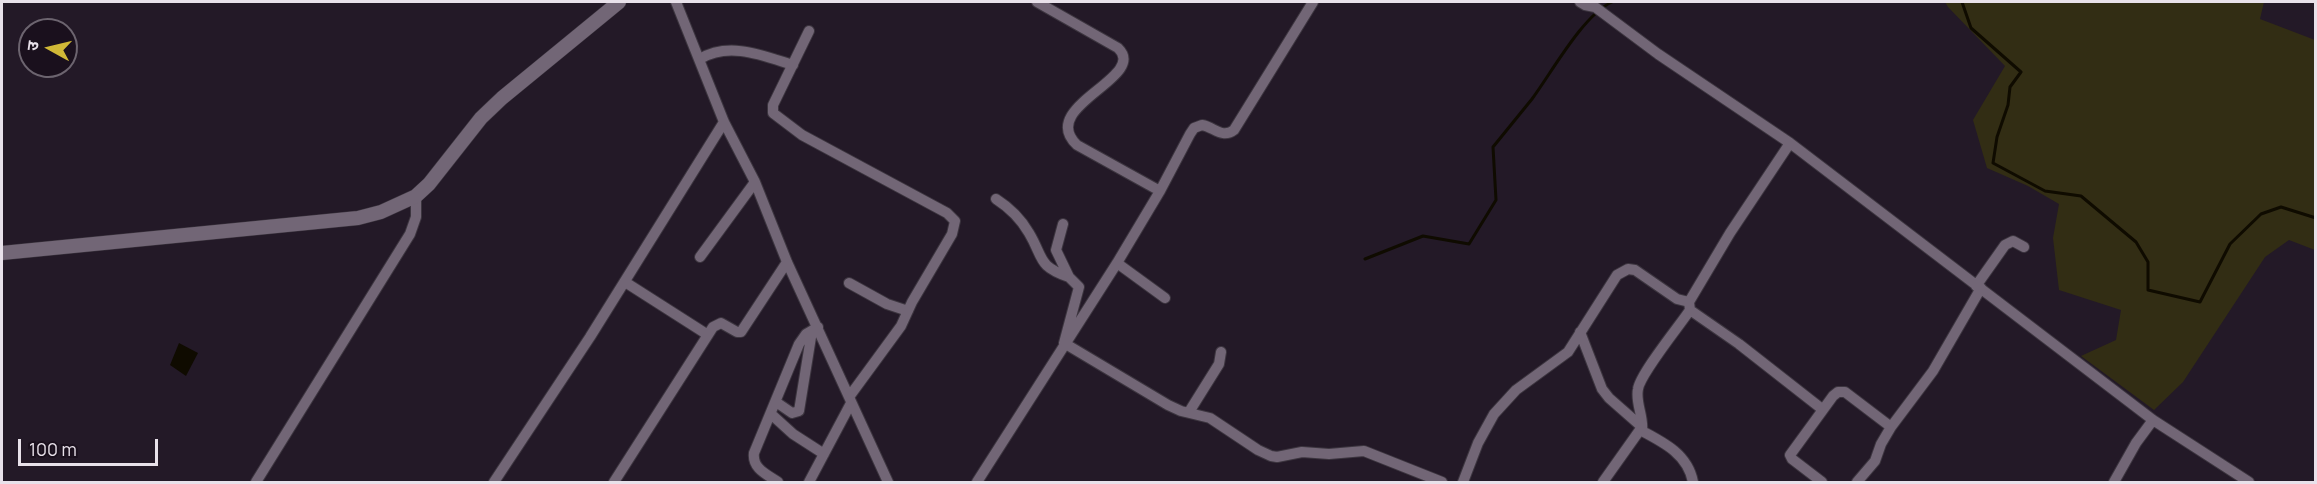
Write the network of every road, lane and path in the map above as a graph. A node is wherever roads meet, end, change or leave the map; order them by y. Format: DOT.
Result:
graph roads {
  1 [pos="619,2"];
  2 [pos="676,2"];
  3 [pos="1037,2"];
  4 [pos="1313,2"];
  5 [pos="1583,3"];
  6 [pos="809,31"];
  7 [pos="700,59"];
  8 [pos="793,65"];
  9 [pos="724,122"];
  10 [pos="1790,143"];
  11 [pos="755,182"];
  12 [pos="1160,191"];
  13 [pos="416,196"];
  14 [pos="996,199"];
  15 [pos="1063,224"];
  16 [pos="2024,247"];
  17 [pos="2,253"];
  18 [pos="700,257"];
  19 [pos="787,262"];
  20 [pos="1117,263"];
  21 [pos="1069,277"];
  22 [pos="625,282"];
  23 [pos="849,283"];
  24 [pos="1978,287"];
  25 [pos="1165,298"];
  26 [pos="1690,306"];
  27 [pos="908,311"];
  28 [pos="815,329"];
  29 [pos="1580,332"];
  30 [pos="708,335"];
  31 [pos="1064,343"];
  32 [pos="1221,352"];
  33 [pos="850,400"];
  34 [pos="776,402"];
  35 [pos="1822,409"];
  36 [pos="1189,412"];
  37 [pos="771,414"];
  38 [pos="2153,420"];
  39 [pos="1891,427"];
  40 [pos="1642,429"];
  41 [pos="824,454"];
  42 [pos="256,483"];
  43 [pos="494,483"];
  44 [pos="614,483"];
  45 [pos="778,483"];
  46 [pos="809,483"];
  47 [pos="888,483"];
  48 [pos="977,483"];
  49 [pos="1442,483"];
  50 [pos="1463,483"];
  51 [pos="1603,483"];
  52 [pos="1693,483"];
  53 [pos="1822,483"];
  54 [pos="1857,483"];
  55 [pos="2114,483"];
  56 [pos="2249,483"];
  1 -- 13 [label="street"];
  2 -- 7 [label="street"];
  3 -- 12 [label="street"];
  4 -- 12 [label="street"];
  5 -- 10 [label="street"];
  6 -- 8 [label="street"];
  7 -- 8 [label="street"];
  7 -- 9 [label="street"];
  8 -- 27 [label="street"];
  9 -- 11 [label="street"];
  9 -- 22 [label="street"];
  10 -- 24 [label="street"];
  10 -- 26 [label="street"];
  11 -- 18 [label="street"];
  11 -- 19 [label="street"];
  12 -- 20 [label="street"];
  13 -- 17 [label="street"];
  13 -- 42 [label="street"];
  14 -- 21 [label="street"];
  15 -- 21 [label="street"];
  16 -- 24 [label="street"];
  19 -- 28 [label="street"];
  19 -- 30 [label="street"];
  20 -- 25 [label="street"];
  20 -- 31 [label="street"];
  21 -- 31 [label="street"];
  22 -- 30 [label="street"];
  22 -- 43 [label="street"];
  23 -- 27 [label="street"];
  24 -- 38 [label="street"];
  24 -- 39 [label="street"];
  26 -- 29 [label="street"];
  26 -- 35 [label="street"];
  26 -- 40 [label="street"];
  27 -- 33 [label="street"];
  28 -- 33 [label="street"];
  28 -- 34 [label="street"];
  28 -- 34 [label="street"];
  29 -- 40 [label="street"];
  29 -- 50 [label="street"];
  30 -- 44 [label="street"];
  31 -- 36 [label="street"];
  31 -- 48 [label="street"];
  32 -- 36 [label="street"];
  33 -- 41 [label="street"];
  33 -- 47 [label="street"];
  34 -- 37 [label="street"];
  35 -- 39 [label="street"];
  35 -- 53 [label="street"];
  36 -- 49 [label="street"];
  37 -- 41 [label="street"];
  37 -- 45 [label="street"];
  38 -- 55 [label="street"];
  38 -- 56 [label="street"];
  39 -- 54 [label="street"];
  40 -- 51 [label="street"];
  40 -- 52 [label="street"];
  41 -- 46 [label="street"];
}
